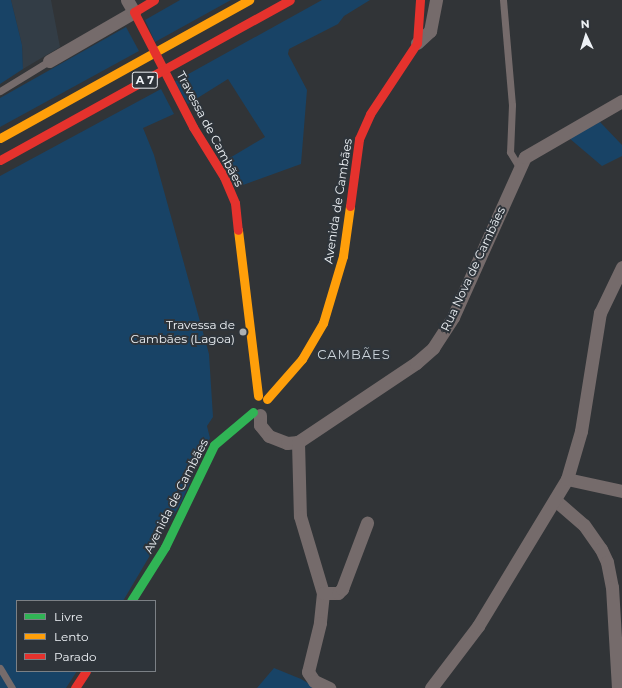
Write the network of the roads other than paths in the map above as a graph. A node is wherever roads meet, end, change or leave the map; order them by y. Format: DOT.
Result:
graph roads {
  1 [pos="127,0"];
  2 [pos="154,0"];
  3 [pos="250,0"];
  4 [pos="290,0"];
  5 [pos="420,0"];
  6 [pos="436,0"];
  7 [pos="503,0"];
  8 [pos="136,17"];
  9 [pos="417,43"];
  10 [pos="49,61"];
  11 [pos="0,91"];
  12 [pos="622,101"];
  13 [pos="0,138"];
  14 [pos="0,160"];
  15 [pos="519,167"];
  16 [pos="621,274"];
  17 [pos="262,398"];
  18 [pos="256,414"];
  19 [pos="298,442"];
  20 [pos="567,479"];
  21 [pos="622,490"];
  22 [pos="555,500"];
  23 [pos="367,524"];
  24 [pos="324,593"];
  25 [pos="132,600"];
  26 [pos="0,668"];
  27 [pos="85,672"];
  28 [pos="12,688"];
  29 [pos="75,688"];
  30 [pos="329,688"];
  31 [pos="432,688"];
  32 [pos="618,688"];
  1 -- 8 [label="street"];
  2 -- 8 [label="main road"];
  3 -- 13 [label="main road, A 7"];
  4 -- 14 [label="main road, A 7"];
  5 -- 9 [label="main road, Avenida de Cambães"];
  6 -- 9 [label="street"];
  7 -- 15 [label="lane"];
  8 -- 10 [label="street"];
  8 -- 17 [label="main road, Travessa de Cambães"];
  9 -- 17 [label="main road, Avenida de Cambães"];
  10 -- 11 [label="lane"];
  12 -- 15 [label="street, Rua Nova de Cambães"];
  15 -- 19 [label="street, Rua Nova de Cambães"];
  16 -- 20 [label="street"];
  17 -- 18 [label="main road, Avenida de Cambães"];
  17 -- 18 [label="main road, Avenida de Cambães"];
  18 -- 19 [label="street"];
  18 -- 25 [label="main road, Avenida de Cambães"];
  19 -- 24 [label="street"];
  20 -- 21 [label="street"];
  20 -- 22 [label="street"];
  22 -- 31 [label="street"];
  22 -- 32 [label="street"];
  23 -- 24 [label="street"];
  24 -- 30 [label="street"];
  26 -- 28 [label="lane"];
  27 -- 29 [label="main road"];
}
